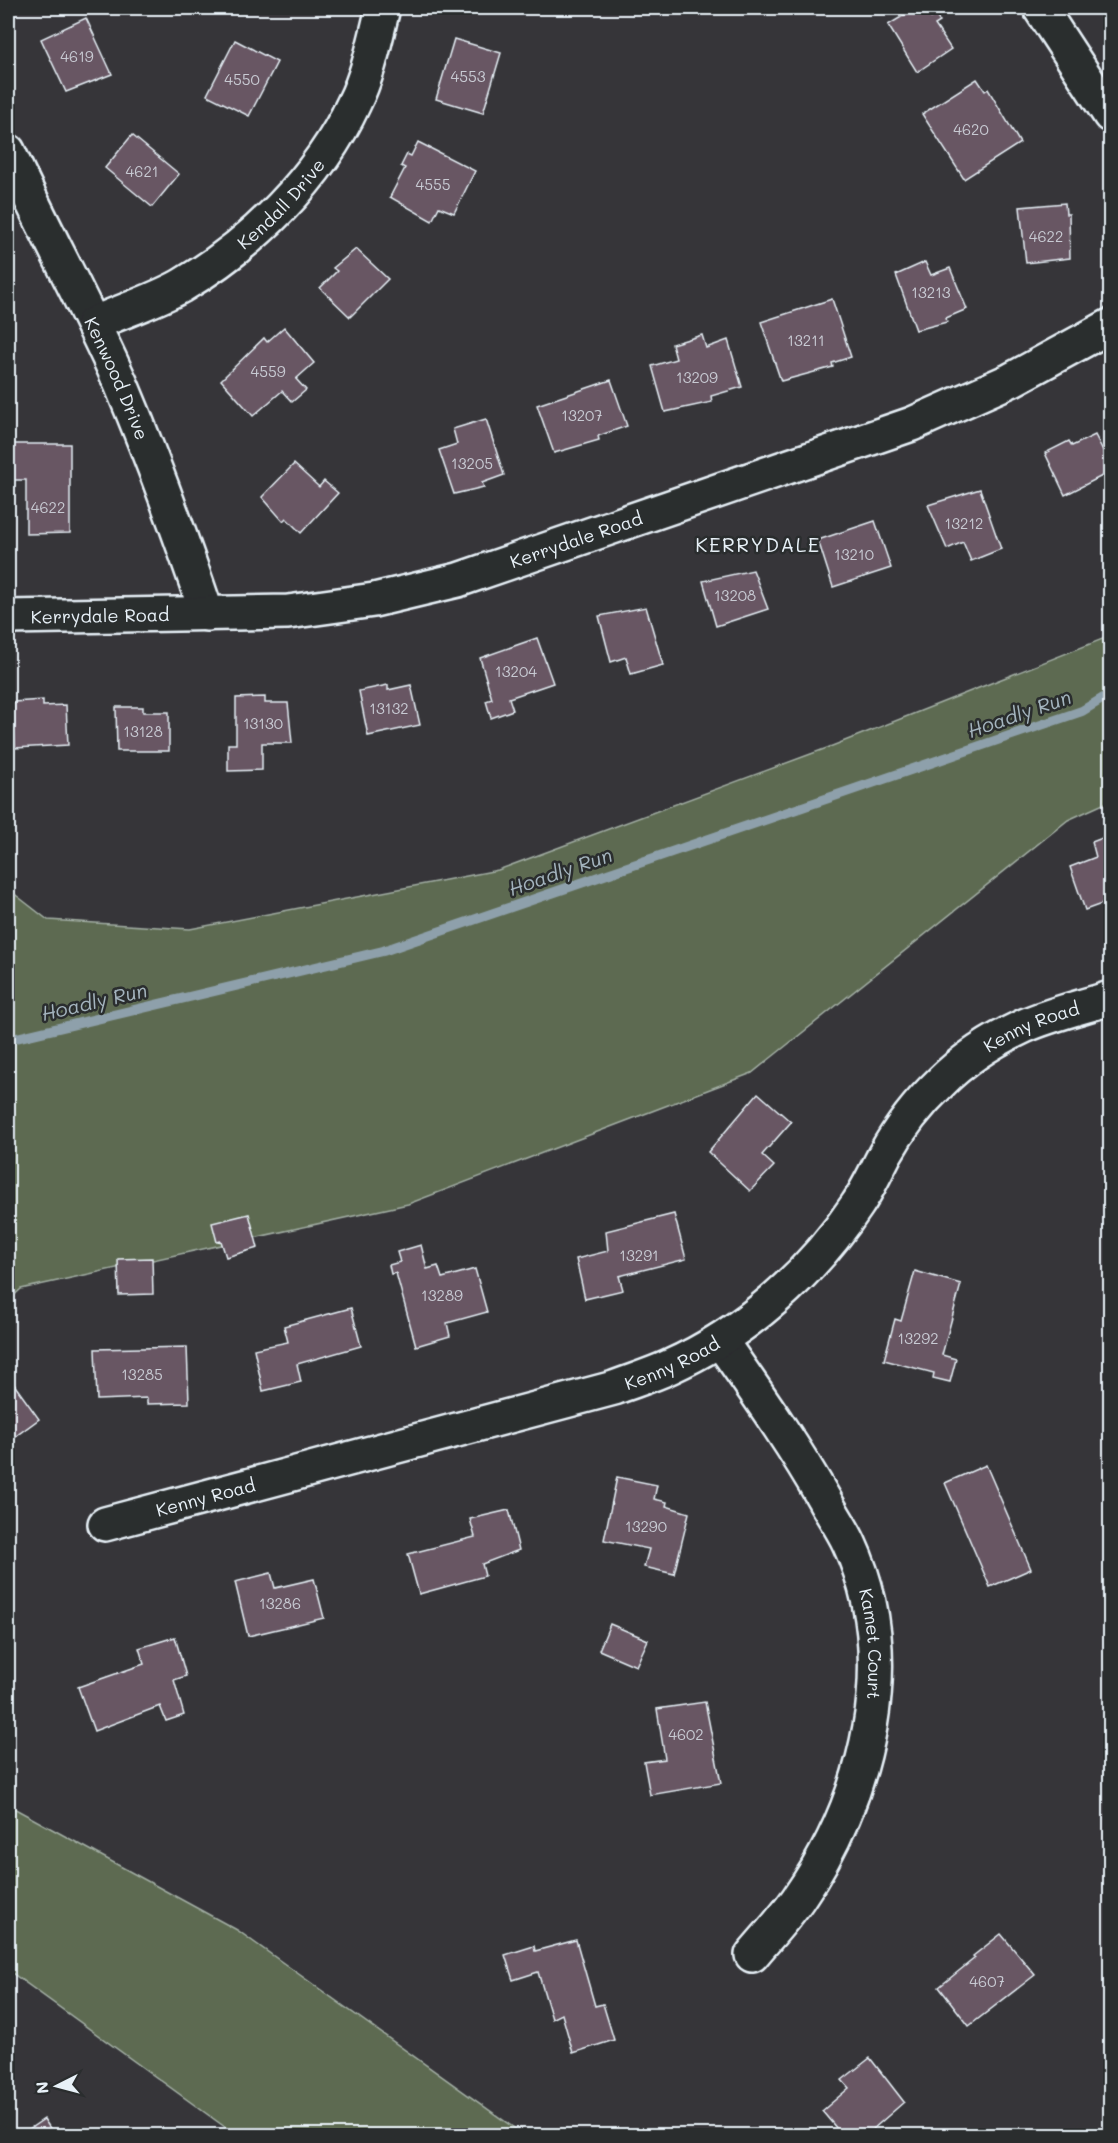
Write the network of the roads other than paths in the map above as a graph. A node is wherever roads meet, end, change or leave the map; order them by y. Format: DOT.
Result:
graph roads {
  1 [pos="382,8"];
  2 [pos="1040,8"];
  3 [pos="1110,115"];
  4 [pos="8,151"];
  5 [pos="93,324"];
  6 [pos="1110,326"];
  7 [pos="207,614"];
  8 [pos="8,617"];
  9 [pos="1110,998"];
  10 [pos="720,1340"];
  11 [pos="105,1524"];
  12 [pos="752,1955"];
  1 -- 5 [label="street, Kendall Drive"];
  2 -- 3 [label="street"];
  4 -- 5 [label="street, Kenwood Drive"];
  5 -- 7 [label="street, Kenwood Drive"];
  6 -- 7 [label="street, Kerrydale Road"];
  7 -- 8 [label="street, Kerrydale Road"];
  9 -- 10 [label="street, Kenny Road"];
  10 -- 11 [label="street, Kenny Road"];
  10 -- 12 [label="street, Kamet Court"];
}
